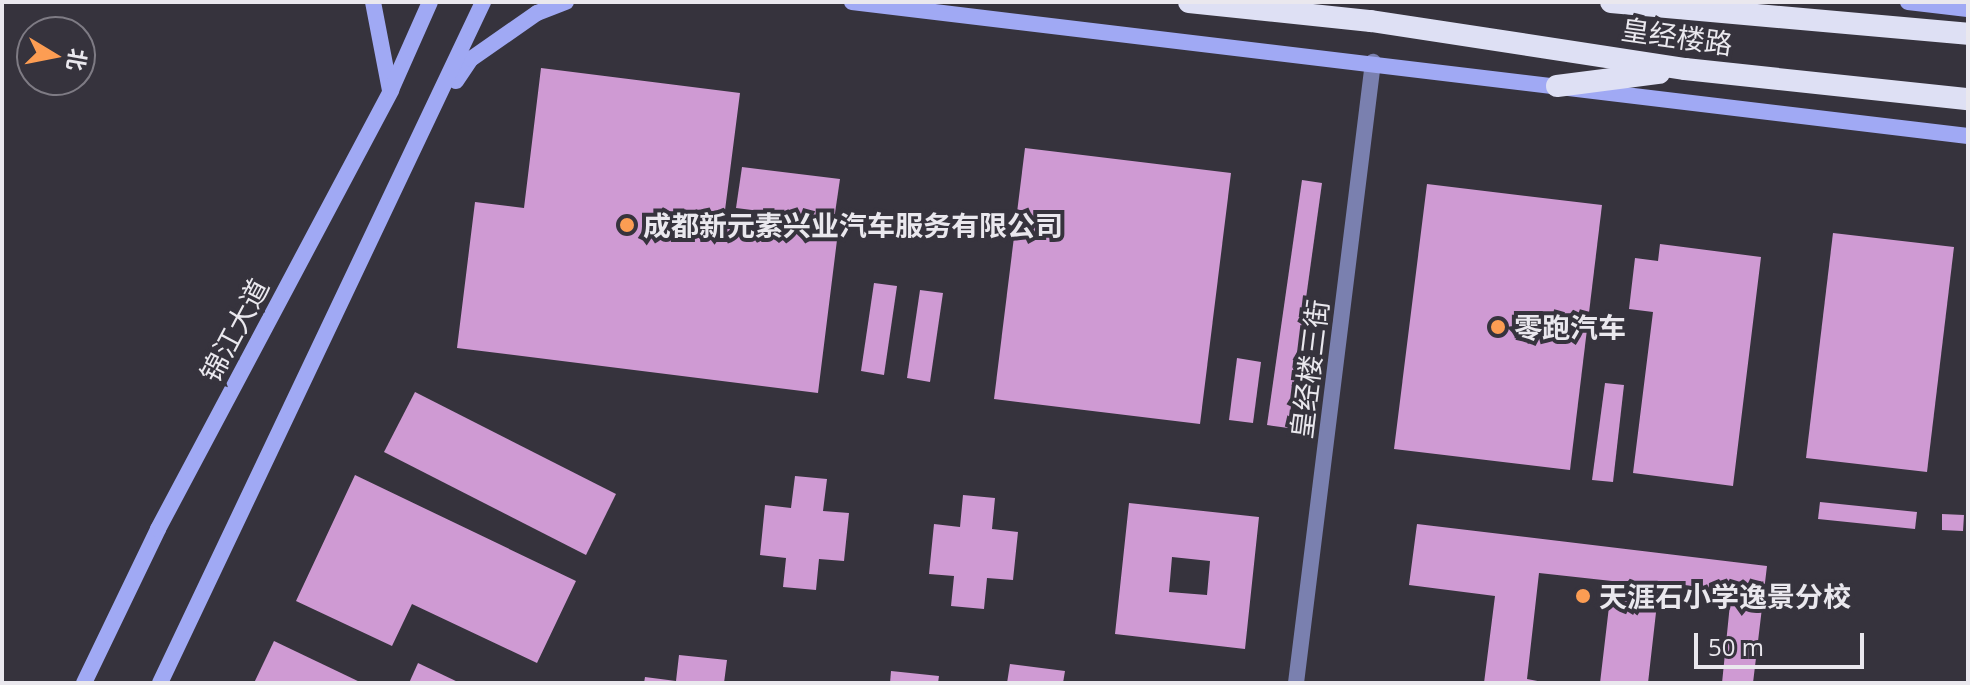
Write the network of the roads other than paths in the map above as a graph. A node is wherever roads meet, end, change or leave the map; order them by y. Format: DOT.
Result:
graph roads {
  1 [pos="373,2"];
  2 [pos="430,2"];
  3 [pos="483,2"];
  4 [pos="566,2"];
  5 [pos="852,2"];
  6 [pos="1189,2"];
  7 [pos="1611,2"];
  8 [pos="1792,2"];
  9 [pos="1908,2"];
  10 [pos="1968,9"];
  11 [pos="1884,23"];
  12 [pos="1968,34"];
  13 [pos="1373,62"];
  14 [pos="1685,69"];
  15 [pos="1557,86"];
  16 [pos="391,90"];
  17 [pos="1968,99"];
  18 [pos="431,118"];
  19 [pos="1968,136"];
  20 [pos="84,683"];
  21 [pos="160,683"];
  22 [pos="1296,683"];
  1 -- 16 [label="main road"];
  2 -- 16 [label="main road, 锦江大道"];
  3 -- 18 [label="main road"];
  4 -- 18 [label="main road"];
  5 -- 13 [label="main road"];
  6 -- 14 [label="highway, 皇经楼路"];
  7 -- 11 [label="highway, 皇经楼路"];
  8 -- 11 [label="highway"];
  9 -- 10 [label="main road"];
  11 -- 12 [label="highway, 皇经楼路"];
  13 -- 15 [label="main road"];
  13 -- 22 [label="street, 皇经楼三街"];
  14 -- 15 [label="highway"];
  14 -- 17 [label="highway, 皇经楼路"];
  15 -- 19 [label="main road"];
  16 -- 20 [label="main road, 锦江大道"];
  18 -- 21 [label="main road"];
}
